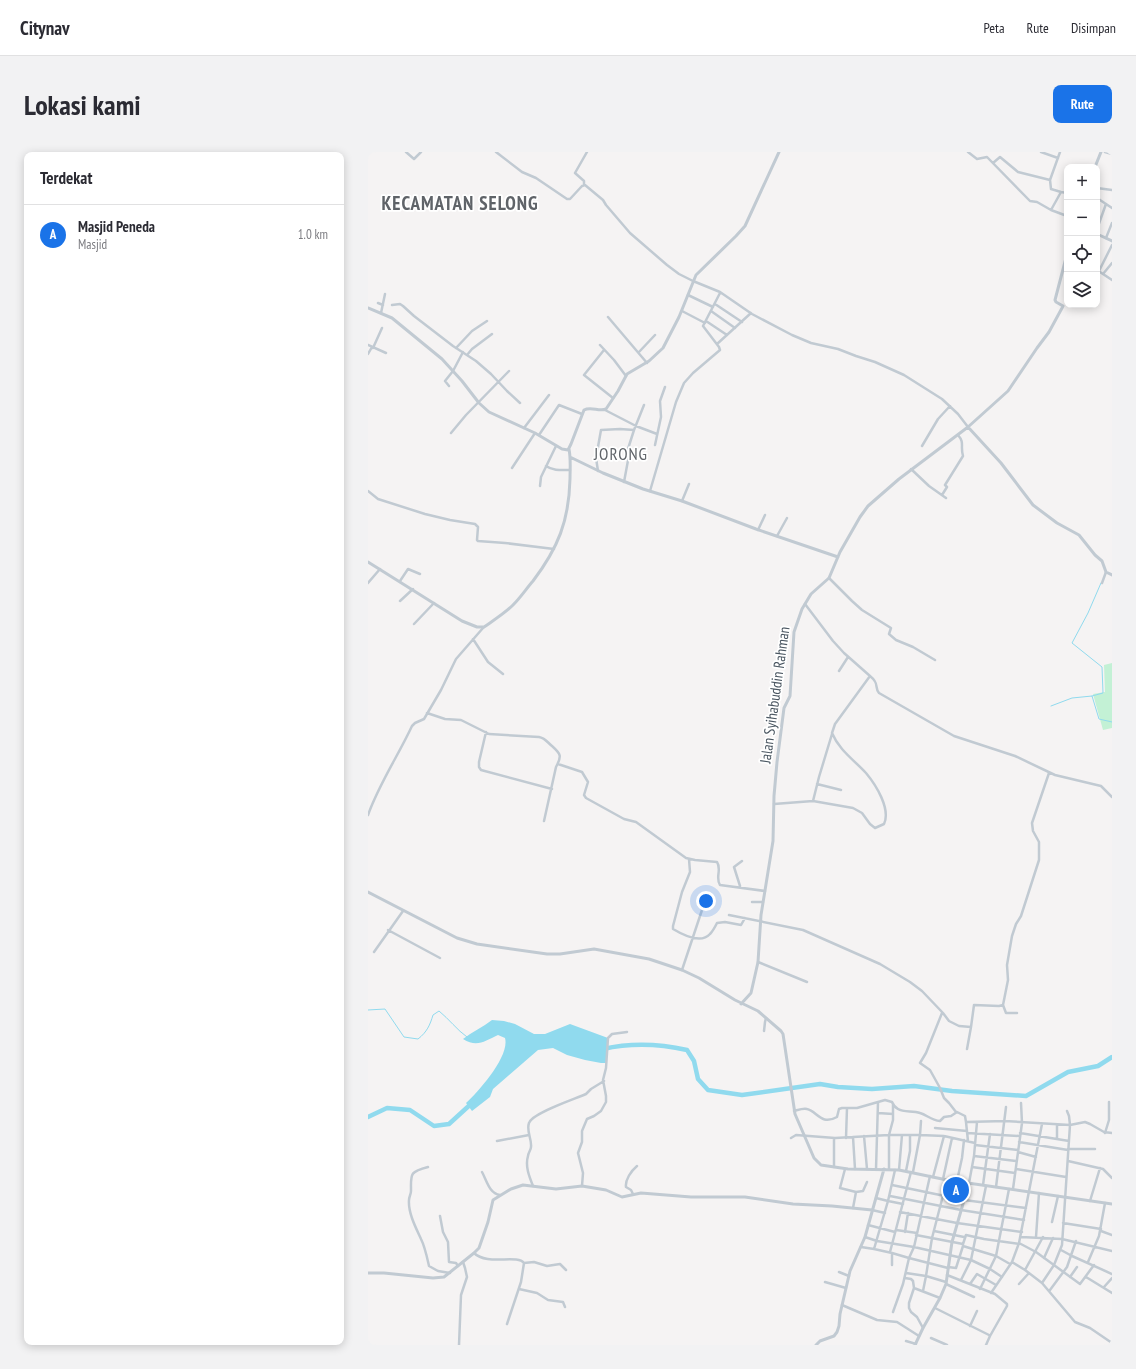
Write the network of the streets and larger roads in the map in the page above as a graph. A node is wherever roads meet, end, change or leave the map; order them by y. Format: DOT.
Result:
graph roads {
  1 [pos="406,152"];
  2 [pos="421,152"];
  3 [pos="496,152"];
  4 [pos="587,152"];
  5 [pos="779,152"];
  6 [pos="968,152"];
  7 [pos="1041,152"];
  8 [pos="1060,152"];
  9 [pos="1101,152"];
  10 [pos="1105,152"];
  11 [pos="1112,154"];
  12 [pos="1058,158"];
  13 [pos="992,163"];
  14 [pos="1096,164"];
  15 [pos="1050,180"];
  16 [pos="584,185"];
  17 [pos="1100,188"];
  18 [pos="1112,190"];
  19 [pos="1061,192"];
  20 [pos="1064,192"];
  21 [pos="1100,200"];
  22 [pos="1106,204"];
  23 [pos="1112,208"];
  24 [pos="1051,210"];
  25 [pos="1064,215"];
  26 [pos="1100,221"];
  27 [pos="1112,223"];
  28 [pos="1100,235"];
  29 [pos="1106,238"];
  30 [pos="1112,241"];
  31 [pos="1112,245"];
  32 [pos="1112,263"];
  33 [pos="1100,266"];
  34 [pos="1064,268"];
  35 [pos="1100,271"];
  36 [pos="1104,274"];
  37 [pos="1112,280"];
  38 [pos="693,281"];
  39 [pos="720,292"];
  40 [pos="385,294"];
  41 [pos="687,295"];
  42 [pos="378,303"];
  43 [pos="715,304"];
  44 [pos="384,305"];
  45 [pos="392,305"];
  46 [pos="713,307"];
  47 [pos="368,308"];
  48 [pos="682,311"];
  49 [pos="711,311"];
  50 [pos="381,313"];
  51 [pos="751,313"];
  52 [pos="608,317"];
  53 [pos="487,321"];
  54 [pos="705,322"];
  55 [pos="742,322"];
  56 [pos="382,328"];
  57 [pos="735,328"];
  58 [pos="492,334"];
  59 [pos="654,335"];
  60 [pos="727,335"];
  61 [pos="717,344"];
  62 [pos="600,345"];
  63 [pos="368,346"];
  64 [pos="372,348"];
  65 [pos="456,348"];
  66 [pos="604,350"];
  67 [pos="463,352"];
  68 [pos="638,352"];
  69 [pos="386,353"];
  70 [pos="368,354"];
  71 [pos="467,355"];
  72 [pos="647,363"];
  73 [pos="453,371"];
  74 [pos="509,371"];
  75 [pos="626,376"];
  76 [pos="498,382"];
  77 [pos="449,386"];
  78 [pos="665,388"];
  79 [pos="549,395"];
  80 [pos="614,398"];
  81 [pos="478,402"];
  82 [pos="520,403"];
  83 [pos="644,405"];
  84 [pos="950,406"];
  85 [pos="605,410"];
  86 [pos="582,414"];
  87 [pos="636,426"];
  88 [pos="968,427"];
  89 [pos="524,428"];
  90 [pos="634,430"];
  91 [pos="451,433"];
  92 [pos="535,433"];
  93 [pos="657,434"];
  94 [pos="539,435"];
  95 [pos="958,435"];
  96 [pos="655,445"];
  97 [pos="556,446"];
  98 [pos="922,446"];
  99 [pos="569,449"];
  100 [pos="570,457"];
  101 [pos="546,466"];
  102 [pos="512,468"];
  103 [pos="911,469"];
  104 [pos="570,470"];
  105 [pos="598,470"];
  106 [pos="624,482"];
  107 [pos="690,484"];
  108 [pos="540,486"];
  109 [pos="368,491"];
  110 [pos="650,491"];
  111 [pos="942,495"];
  112 [pos="946,498"];
  113 [pos="682,501"];
  114 [pos="765,515"];
  115 [pos="787,518"];
  116 [pos="758,530"];
  117 [pos="777,536"];
  118 [pos="554,550"];
  119 [pos="838,557"];
  120 [pos="368,562"];
  121 [pos="380,569"];
  122 [pos="1106,572"];
  123 [pos="420,574"];
  124 [pos="1112,576"];
  125 [pos="829,578"];
  126 [pos="400,581"];
  127 [pos="368,583"];
  128 [pos="1102,583"];
  129 [pos="413,589"];
  130 [pos="400,601"];
  131 [pos="434,603"];
  132 [pos="805,604"];
  133 [pos="414,624"];
  134 [pos="483,628"];
  135 [pos="473,639"];
  136 [pos="848,657"];
  137 [pos="935,660"];
  138 [pos="839,672"];
  139 [pos="504,674"];
  140 [pos="870,676"];
  141 [pos="427,713"];
  142 [pos="486,732"];
  143 [pos="832,733"];
  144 [pos="558,764"];
  145 [pos="1049,773"];
  146 [pos="817,784"];
  147 [pos="552,789"];
  148 [pos="841,790"];
  149 [pos="1112,797"];
  150 [pos="813,802"];
  151 [pos="774,804"];
  152 [pos="368,815"];
  153 [pos="544,821"];
  154 [pos="689,859"];
  155 [pos="742,861"];
  156 [pos="740,886"];
  157 [pos="765,891"];
  158 [pos="368,892"];
  159 [pos="752,902"];
  160 [pos="763,902"];
  161 [pos="403,910"];
  162 [pos="702,910"];
  163 [pos="729,915"];
  164 [pos="745,918"];
  165 [pos="761,920"];
  166 [pos="388,930"];
  167 [pos="693,937"];
  168 [pos="374,952"];
  169 [pos="440,958"];
  170 [pos="758,962"];
  171 [pos="682,970"];
  172 [pos="807,982"];
  173 [pos="741,1004"];
  174 [pos="1003,1005"];
  175 [pos="943,1013"];
  176 [pos="1017,1013"];
  177 [pos="766,1018"];
  178 [pos="971,1027"];
  179 [pos="764,1031"];
  180 [pos="627,1032"];
  181 [pos="967,1049"];
  182 [pos="604,1081"];
  183 [pos="878,1102"];
  184 [pos="1021,1102"];
  185 [pos="1109,1102"];
  186 [pos="893,1104"];
  187 [pos="1006,1107"];
  188 [pos="847,1108"];
  189 [pos="794,1111"];
  190 [pos="1067,1111"];
  191 [pos="956,1112"];
  192 [pos="878,1113"];
  193 [pos="893,1114"];
  194 [pos="920,1121"];
  195 [pos="1005,1121"];
  196 [pos="966,1122"];
  197 [pos="977,1122"];
  198 [pos="1022,1123"];
  199 [pos="1042,1124"];
  200 [pos="1058,1125"];
  201 [pos="1070,1125"];
  202 [pos="935,1128"];
  203 [pos="967,1132"];
  204 [pos="1105,1132"];
  205 [pos="977,1133"];
  206 [pos="1112,1133"];
  207 [pos="990,1134"];
  208 [pos="529,1135"];
  209 [pos="804,1135"];
  210 [pos="889,1135"];
  211 [pos="902,1135"];
  212 [pos="910,1135"];
  213 [pos="920,1135"];
  214 [pos="1003,1135"];
  215 [pos="1020,1135"];
  216 [pos="864,1136"];
  217 [pos="876,1136"];
  218 [pos="944,1136"];
  219 [pos="1039,1136"];
  220 [pos="853,1137"];
  221 [pos="791,1138"];
  222 [pos="834,1138"];
  223 [pos="846,1138"];
  224 [pos="952,1138"];
  225 [pos="1057,1138"];
  226 [pos="497,1141"];
  227 [pos="966,1141"];
  228 [pos="1069,1141"];
  229 [pos="1019,1142"];
  230 [pos="975,1144"];
  231 [pos="1037,1145"];
  232 [pos="988,1146"];
  233 [pos="1001,1147"];
  234 [pos="1068,1149"];
  235 [pos="1095,1149"];
  236 [pos="1018,1151"];
  237 [pos="974,1156"];
  238 [pos="1036,1157"];
  239 [pos="987,1158"];
  240 [pos="1000,1160"];
  241 [pos="1016,1161"];
  242 [pos="1068,1161"];
  243 [pos="637,1166"];
  244 [pos="428,1167"];
  245 [pos="972,1167"];
  246 [pos="834,1168"];
  247 [pos="1100,1168"];
  248 [pos="845,1169"];
  249 [pos="855,1169"];
  250 [pos="867,1169"];
  251 [pos="876,1169"];
  252 [pos="884,1169"];
  253 [pos="889,1169"];
  254 [pos="985,1169"];
  255 [pos="1016,1169"];
  256 [pos="897,1170"];
  257 [pos="906,1171"];
  258 [pos="998,1171"];
  259 [pos="482,1172"];
  260 [pos="912,1172"];
  261 [pos="1034,1172"];
  262 [pos="1015,1173"];
  263 [pos="932,1177"];
  264 [pos="1066,1177"];
  265 [pos="1112,1178"];
  266 [pos="945,1179"];
  267 [pos="957,1181"];
  268 [pos="867,1182"];
  269 [pos="969,1183"];
  270 [pos="892,1185"];
  271 [pos="984,1185"];
  272 [pos="533,1186"];
  273 [pos="582,1186"];
  274 [pos="996,1187"];
  275 [pos="907,1188"];
  276 [pos="1011,1189"];
  277 [pos="856,1192"];
  278 [pos="927,1192"];
  279 [pos="1029,1192"];
  280 [pos="1039,1193"];
  281 [pos="633,1194"];
  282 [pos="943,1194"];
  283 [pos="500,1195"];
  284 [pos="890,1196"];
  285 [pos="1058,1196"];
  286 [pos="1065,1197"];
  287 [pos="876,1198"];
  288 [pos="905,1199"];
  289 [pos="964,1200"];
  290 [pos="888,1201"];
  291 [pos="983,1201"];
  292 [pos="1090,1201"];
  293 [pos="1105,1203"];
  294 [pos="903,1204"];
  295 [pos="924,1204"];
  296 [pos="1006,1204"];
  297 [pos="1112,1204"];
  298 [pos="940,1207"];
  299 [pos="853,1208"];
  300 [pos="1026,1208"];
  301 [pos="872,1210"];
  302 [pos="961,1210"];
  303 [pos="900,1212"];
  304 [pos="885,1213"];
  305 [pos="908,1213"];
  306 [pos="980,1213"];
  307 [pos="440,1216"];
  308 [pos="921,1216"];
  309 [pos="1004,1217"];
  310 [pos="937,1219"];
  311 [pos="1024,1220"];
  312 [pos="1052,1222"];
  313 [pos="957,1223"];
  314 [pos="1063,1223"];
  315 [pos="868,1225"];
  316 [pos="978,1226"];
  317 [pos="880,1229"];
  318 [pos="1002,1229"];
  319 [pos="1101,1230"];
  320 [pos="896,1231"];
  321 [pos="934,1231"];
  322 [pos="905,1232"];
  323 [pos="1022,1232"];
  324 [pos="917,1234"];
  325 [pos="955,1234"];
  326 [pos="1112,1234"];
  327 [pos="964,1236"];
  328 [pos="865,1237"];
  329 [pos="976,1237"];
  330 [pos="1021,1237"];
  331 [pos="1036,1237"];
  332 [pos="1043,1237"];
  333 [pos="932,1238"];
  334 [pos="1053,1238"];
  335 [pos="1062,1238"];
  336 [pos="876,1241"];
  337 [pos="1000,1241"];
  338 [pos="1076,1241"];
  339 [pos="952,1242"];
  340 [pos="892,1243"];
  341 [pos="1019,1244"];
  342 [pos="963,1245"];
  343 [pos="1096,1246"];
  344 [pos="861,1247"];
  345 [pos="914,1247"];
  346 [pos="974,1248"];
  347 [pos="874,1249"];
  348 [pos="930,1250"];
  349 [pos="1061,1250"];
  350 [pos="1112,1251"];
  351 [pos="891,1252"];
  352 [pos="1036,1252"];
  353 [pos="474,1253"];
  354 [pos="950,1254"];
  355 [pos="960,1256"];
  356 [pos="996,1256"];
  357 [pos="1072,1256"];
  358 [pos="909,1258"];
  359 [pos="1044,1258"];
  360 [pos="972,1260"];
  361 [pos="462,1262"];
  362 [pos="1088,1262"];
  363 [pos="524,1263"];
  364 [pos="928,1263"];
  365 [pos="1011,1263"];
  366 [pos="892,1265"];
  367 [pos="1054,1265"];
  368 [pos="1094,1265"];
  369 [pos="458,1266"];
  370 [pos="1077,1267"];
  371 [pos="948,1268"];
  372 [pos="990,1269"];
  373 [pos="566,1270"];
  374 [pos="1025,1270"];
  375 [pos="839,1272"];
  376 [pos="1064,1272"];
  377 [pos="368,1273"];
  378 [pos="450,1273"];
  379 [pos="906,1273"];
  380 [pos="1029,1273"];
  381 [pos="1112,1274"];
  382 [pos="947,1275"];
  383 [pos="849,1276"];
  384 [pos="926,1276"];
  385 [pos="1002,1277"];
  386 [pos="1070,1277"];
  387 [pos="905,1278"];
  388 [pos="985,1278"];
  389 [pos="1086,1278"];
  390 [pos="1112,1278"];
  391 [pos="961,1280"];
  392 [pos="825,1282"];
  393 [pos="946,1283"];
  394 [pos="1042,1283"];
  395 [pos="970,1284"];
  396 [pos="1019,1284"];
  397 [pos="996,1285"];
  398 [pos="1104,1287"];
  399 [pos="846,1288"];
  400 [pos="914,1288"];
  401 [pos="519,1289"];
  402 [pos="980,1289"];
  403 [pos="1050,1290"];
  404 [pos="923,1291"];
  405 [pos="1112,1292"];
  406 [pos="991,1293"];
  407 [pos="974,1297"];
  408 [pos="940,1298"];
  409 [pos="842,1305"];
  410 [pos="565,1307"];
  411 [pos="935,1308"];
  412 [pos="977,1311"];
  413 [pos="893,1312"];
  414 [pos="507,1324"];
  415 [pos="970,1326"];
  416 [pos="923,1328"];
  417 [pos="919,1336"];
  418 [pos="990,1336"];
  419 [pos="931,1338"];
  420 [pos="906,1341"];
  421 [pos="1112,1343"];
  422 [pos="915,1344"];
  423 [pos="459,1345"];
  424 [pos="816,1345"];
  425 [pos="947,1345"];
  426 [pos="986,1345"];
  1 -- 2 [label="street"];
  3 -- 16 [label="street"];
  4 -- 16 [label="street"];
  5 -- 38 [label="street"];
  6 -- 13 [label="street"];
  7 -- 12 [label="street"];
  8 -- 12 [label="street"];
  9 -- 14 [label="street"];
  10 -- 11 [label="street"];
  12 -- 15 [label="street"];
  13 -- 15 [label="street"];
  13 -- 24 [label="street"];
  15 -- 19 [label="street"];
  16 -- 38 [label="street"];
  17 -- 18 [label="street"];
  19 -- 20 [label="street"];
  19 -- 24 [label="street"];
  21 -- 22 [label="street"];
  22 -- 23 [label="street"];
  22 -- 26 [label="street"];
  24 -- 25 [label="street"];
  27 -- 29 [label="street"];
  28 -- 29 [label="street"];
  29 -- 30 [label="street"];
  31 -- 33 [label="street"];
  32 -- 36 [label="street"];
  34 -- 88 [label="street, Jalan Syihabuddin Rahman"];
  35 -- 36 [label="street"];
  36 -- 37 [label="street"];
  38 -- 39 [label="street"];
  38 -- 41 [label="street"];
  39 -- 43 [label="street"];
  39 -- 51 [label="street"];
  40 -- 44 [label="street"];
  41 -- 46 [label="street"];
  41 -- 48 [label="street"];
  42 -- 44 [label="street"];
  43 -- 46 [label="street"];
  43 -- 55 [label="street"];
  44 -- 50 [label="street"];
  45 -- 65 [label="street"];
  46 -- 49 [label="street"];
  47 -- 50 [label="street"];
  48 -- 54 [label="street"];
  48 -- 72 [label="street"];
  49 -- 54 [label="street"];
  49 -- 57 [label="street"];
  50 -- 73 [label="street"];
  51 -- 55 [label="street"];
  51 -- 84 [label="street"];
  52 -- 68 [label="street"];
  53 -- 65 [label="street"];
  54 -- 60 [label="street"];
  54 -- 61 [label="street"];
  55 -- 57 [label="street"];
  56 -- 64 [label="street"];
  57 -- 60 [label="street"];
  58 -- 71 [label="street"];
  59 -- 68 [label="street"];
  60 -- 61 [label="street"];
  61 -- 110 [label="street"];
  62 -- 66 [label="street"];
  63 -- 64 [label="street"];
  64 -- 69 [label="street"];
  64 -- 70 [label="street"];
  65 -- 67 [label="street"];
  66 -- 75 [label="street"];
  66 -- 80 [label="street"];
  67 -- 71 [label="street"];
  67 -- 73 [label="street"];
  68 -- 72 [label="street"];
  71 -- 76 [label="street"];
  72 -- 75 [label="street"];
  73 -- 77 [label="street"];
  73 -- 81 [label="street"];
  74 -- 76 [label="street"];
  75 -- 80 [label="street"];
  76 -- 81 [label="street"];
  76 -- 82 [label="street"];
  78 -- 93 [label="street"];
  79 -- 89 [label="street"];
  80 -- 85 [label="street"];
  81 -- 89 [label="street"];
  81 -- 91 [label="street"];
  83 -- 87 [label="street"];
  84 -- 88 [label="street"];
  84 -- 98 [label="street"];
  85 -- 86 [label="street"];
  85 -- 87 [label="street"];
  86 -- 94 [label="street"];
  86 -- 99 [label="street"];
  87 -- 90 [label="street"];
  87 -- 93 [label="street"];
  88 -- 95 [label="street, Jalan Syihabuddin Rahman"];
  88 -- 122 [label="street"];
  89 -- 92 [label="street"];
  90 -- 105 [label="street"];
  90 -- 106 [label="street"];
  92 -- 94 [label="street"];
  92 -- 102 [label="street"];
  93 -- 96 [label="street"];
  94 -- 97 [label="street"];
  95 -- 103 [label="street, Jalan Syihabuddin Rahman"];
  95 -- 111 [label="street"];
  97 -- 99 [label="street"];
  97 -- 101 [label="street"];
  99 -- 100 [label="street"];
  100 -- 104 [label="street"];
  100 -- 105 [label="street"];
  101 -- 104 [label="street"];
  101 -- 108 [label="street"];
  103 -- 111 [label="street"];
  103 -- 119 [label="street, Jalan Syihabuddin Rahman"];
  104 -- 118 [label="street"];
  105 -- 106 [label="street"];
  106 -- 110 [label="street"];
  107 -- 113 [label="street"];
  109 -- 118 [label="street"];
  110 -- 113 [label="street"];
  111 -- 112 [label="street"];
  113 -- 116 [label="street"];
  114 -- 116 [label="street"];
  115 -- 117 [label="street"];
  116 -- 117 [label="street"];
  117 -- 119 [label="street"];
  118 -- 134 [label="street"];
  119 -- 125 [label="street, Jalan Syihabuddin Rahman"];
  120 -- 121 [label="street"];
  121 -- 126 [label="street"];
  121 -- 127 [label="street"];
  122 -- 124 [label="street"];
  122 -- 128 [label="street"];
  123 -- 126 [label="street"];
  125 -- 132 [label="street, Jalan Syihabuddin Rahman"];
  125 -- 137 [label="street"];
  126 -- 129 [label="street"];
  129 -- 130 [label="street"];
  129 -- 131 [label="street"];
  131 -- 133 [label="street"];
  131 -- 134 [label="street"];
  132 -- 136 [label="street"];
  132 -- 151 [label="street, Jalan Syihabuddin Rahman"];
  134 -- 135 [label="street"];
  135 -- 139 [label="street"];
  135 -- 141 [label="street"];
  136 -- 138 [label="street"];
  136 -- 140 [label="street"];
  140 -- 143 [label="street"];
  140 -- 145 [label="street"];
  141 -- 142 [label="street"];
  141 -- 152 [label="street"];
  142 -- 144 [label="street"];
  142 -- 147 [label="street"];
  143 -- 146 [label="street"];
  143 -- 150 [label="street"];
  144 -- 147 [label="street"];
  144 -- 154 [label="street"];
  145 -- 149 [label="street"];
  145 -- 174 [label="street"];
  146 -- 148 [label="street"];
  146 -- 150 [label="street"];
  147 -- 153 [label="street"];
  150 -- 151 [label="street"];
  151 -- 157 [label="street, Jalan Syihabuddin Rahman"];
  154 -- 156 [label="street"];
  154 -- 167 [label="street"];
  155 -- 156 [label="street"];
  156 -- 157 [label="street"];
  157 -- 160 [label="street, Jalan Syihabuddin Rahman"];
  158 -- 161 [label="street"];
  159 -- 160 [label="street"];
  160 -- 165 [label="street, Jalan Syihabuddin Rahman"];
  161 -- 166 [label="street"];
  161 -- 171 [label="street"];
  162 -- 167 [label="street"];
  163 -- 164 [label="street"];
  164 -- 165 [label="street"];
  164 -- 167 [label="street"];
  165 -- 170 [label="street, Jalan Syihabuddin Rahman"];
  165 -- 175 [label="street"];
  166 -- 168 [label="street"];
  166 -- 169 [label="street"];
  167 -- 171 [label="street"];
  170 -- 172 [label="street"];
  170 -- 173 [label="street, Jalan Syihabuddin Rahman"];
  171 -- 173 [label="street"];
  173 -- 177 [label="street"];
  174 -- 176 [label="street"];
  174 -- 178 [label="street"];
  175 -- 178 [label="street"];
  175 -- 191 [label="street"];
  177 -- 179 [label="street"];
  177 -- 189 [label="street"];
  178 -- 181 [label="street"];
  180 -- 182 [label="street"];
  182 -- 208 [label="street"];
  182 -- 273 [label="street"];
  183 -- 186 [label="street"];
  183 -- 188 [label="street"];
  183 -- 192 [label="street"];
  184 -- 198 [label="street"];
  185 -- 204 [label="street"];
  186 -- 191 [label="street"];
  186 -- 193 [label="street"];
  187 -- 195 [label="street"];
  188 -- 189 [label="street"];
  188 -- 223 [label="street"];
  189 -- 209 [label="street"];
  190 -- 201 [label="street"];
  191 -- 196 [label="street"];
  192 -- 193 [label="street"];
  192 -- 217 [label="street"];
  193 -- 210 [label="street"];
  194 -- 213 [label="street"];
  195 -- 197 [label="street"];
  195 -- 198 [label="street"];
  195 -- 214 [label="street"];
  196 -- 197 [label="street"];
  196 -- 203 [label="street"];
  197 -- 205 [label="street"];
  198 -- 199 [label="street"];
  198 -- 215 [label="street"];
  199 -- 200 [label="street"];
  199 -- 219 [label="street"];
  200 -- 201 [label="street"];
  200 -- 225 [label="street"];
  201 -- 204 [label="street"];
  201 -- 228 [label="street"];
  202 -- 203 [label="street"];
  203 -- 205 [label="street"];
  203 -- 227 [label="street"];
  204 -- 206 [label="street"];
  205 -- 207 [label="street"];
  205 -- 230 [label="street"];
  207 -- 214 [label="street"];
  207 -- 232 [label="street"];
  208 -- 226 [label="street"];
  208 -- 272 [label="street"];
  209 -- 221 [label="street"];
  209 -- 222 [label="street"];
  209 -- 246 [label="street"];
  210 -- 211 [label="street"];
  210 -- 217 [label="street"];
  210 -- 253 [label="street"];
  211 -- 212 [label="street"];
  211 -- 256 [label="street"];
  212 -- 213 [label="street"];
  212 -- 257 [label="street"];
  213 -- 218 [label="street"];
  213 -- 260 [label="street"];
  214 -- 215 [label="street"];
  214 -- 233 [label="street"];
  215 -- 219 [label="street"];
  215 -- 229 [label="street"];
  216 -- 217 [label="street"];
  216 -- 220 [label="street"];
  216 -- 250 [label="street"];
  217 -- 251 [label="street"];
  218 -- 224 [label="street"];
  218 -- 263 [label="street"];
  219 -- 225 [label="street"];
  219 -- 231 [label="street"];
  220 -- 223 [label="street"];
  220 -- 249 [label="street"];
  222 -- 223 [label="street"];
  222 -- 246 [label="street"];
  224 -- 227 [label="street"];
  224 -- 266 [label="street"];
  225 -- 228 [label="street"];
  227 -- 230 [label="street"];
  227 -- 267 [label="street"];
  228 -- 234 [label="street"];
  229 -- 231 [label="street"];
  229 -- 236 [label="street"];
  230 -- 232 [label="street"];
  230 -- 237 [label="street"];
  231 -- 234 [label="street"];
  231 -- 238 [label="street"];
  232 -- 233 [label="street"];
  232 -- 239 [label="street"];
  233 -- 236 [label="street"];
  233 -- 240 [label="street"];
  234 -- 235 [label="street"];
  234 -- 242 [label="street"];
  236 -- 238 [label="street"];
  236 -- 241 [label="street"];
  237 -- 239 [label="street"];
  237 -- 245 [label="street"];
  238 -- 261 [label="street"];
  239 -- 240 [label="street"];
  239 -- 254 [label="street"];
  240 -- 241 [label="street"];
  240 -- 258 [label="street"];
  241 -- 255 [label="street"];
  242 -- 247 [label="street"];
  242 -- 264 [label="street"];
  243 -- 281 [label="street"];
  244 -- 378 [label="street"];
  245 -- 254 [label="street"];
  245 -- 269 [label="street"];
  246 -- 248 [label="street"];
  247 -- 265 [label="street"];
  247 -- 292 [label="street"];
  248 -- 249 [label="street"];
  248 -- 277 [label="street"];
  249 -- 250 [label="street"];
  250 -- 251 [label="street"];
  251 -- 252 [label="street"];
  252 -- 253 [label="street"];
  252 -- 287 [label="street"];
  253 -- 256 [label="street"];
  254 -- 258 [label="street"];
  254 -- 271 [label="street"];
  255 -- 261 [label="street"];
  255 -- 262 [label="street"];
  256 -- 257 [label="street"];
  256 -- 270 [label="street"];
  257 -- 260 [label="street"];
  258 -- 262 [label="street"];
  258 -- 274 [label="street"];
  259 -- 283 [label="street"];
  260 -- 263 [label="street"];
  260 -- 275 [label="street"];
  261 -- 264 [label="street"];
  261 -- 279 [label="street"];
  262 -- 276 [label="street"];
  263 -- 266 [label="street"];
  263 -- 278 [label="street"];
  264 -- 286 [label="street"];
  266 -- 267 [label="street"];
  266 -- 282 [label="street"];
  267 -- 269 [label="street"];
  268 -- 277 [label="street"];
  269 -- 271 [label="street"];
  269 -- 289 [label="street"];
  270 -- 275 [label="street"];
  270 -- 284 [label="street"];
  271 -- 274 [label="street"];
  271 -- 291 [label="street"];
  272 -- 273 [label="street"];
  272 -- 283 [label="street"];
  273 -- 281 [label="street"];
  274 -- 276 [label="street"];
  275 -- 278 [label="street"];
  275 -- 288 [label="street"];
  276 -- 279 [label="street"];
  276 -- 296 [label="street"];
  277 -- 299 [label="street"];
  278 -- 282 [label="street"];
  278 -- 295 [label="street"];
  279 -- 280 [label="street"];
  279 -- 300 [label="street"];
  280 -- 285 [label="street"];
  280 -- 331 [label="street"];
  281 -- 299 [label="street"];
  282 -- 289 [label="street"];
  282 -- 298 [label="street"];
  283 -- 353 [label="street"];
  284 -- 288 [label="street"];
  284 -- 290 [label="street"];
  285 -- 286 [label="street"];
  285 -- 312 [label="street"];
  286 -- 292 [label="street"];
  286 -- 314 [label="street"];
  287 -- 290 [label="street"];
  287 -- 301 [label="street"];
  288 -- 294 [label="street"];
  288 -- 295 [label="street"];
  289 -- 291 [label="street"];
  289 -- 302 [label="street"];
  290 -- 294 [label="street"];
  290 -- 304 [label="street"];
  291 -- 296 [label="street"];
  291 -- 306 [label="street"];
  292 -- 293 [label="street"];
  293 -- 297 [label="street"];
  293 -- 319 [label="street"];
  294 -- 303 [label="street"];
  295 -- 298 [label="street"];
  295 -- 308 [label="street"];
  296 -- 300 [label="street"];
  296 -- 309 [label="street"];
  298 -- 302 [label="street"];
  298 -- 310 [label="street"];
  299 -- 301 [label="street"];
  300 -- 311 [label="street"];
  301 -- 304 [label="street"];
  301 -- 315 [label="street"];
  302 -- 306 [label="street"];
  302 -- 313 [label="street"];
  303 -- 305 [label="street"];
  303 -- 320 [label="street"];
  304 -- 317 [label="street"];
  305 -- 308 [label="street"];
  305 -- 322 [label="street"];
  306 -- 309 [label="street"];
  306 -- 316 [label="street"];
  307 -- 369 [label="street"];
  308 -- 310 [label="street"];
  308 -- 324 [label="street"];
  309 -- 311 [label="street"];
  309 -- 318 [label="street"];
  310 -- 313 [label="street"];
  310 -- 321 [label="street"];
  311 -- 323 [label="street"];
  313 -- 316 [label="street"];
  313 -- 325 [label="street"];
  314 -- 319 [label="street"];
  314 -- 335 [label="street"];
  315 -- 317 [label="street"];
  315 -- 328 [label="street"];
  316 -- 318 [label="street"];
  316 -- 329 [label="street"];
  317 -- 320 [label="street"];
  317 -- 336 [label="street"];
  318 -- 323 [label="street"];
  318 -- 337 [label="street"];
  319 -- 326 [label="street"];
  319 -- 343 [label="street"];
  320 -- 322 [label="street"];
  320 -- 340 [label="street"];
  321 -- 325 [label="street"];
  321 -- 333 [label="street"];
  322 -- 324 [label="street"];
  323 -- 330 [label="street"];
  324 -- 333 [label="street"];
  324 -- 345 [label="street"];
  325 -- 327 [label="street"];
  325 -- 339 [label="street"];
  327 -- 329 [label="street"];
  327 -- 342 [label="street"];
  328 -- 336 [label="street"];
  328 -- 344 [label="street"];
  329 -- 337 [label="street"];
  329 -- 346 [label="street"];
  330 -- 331 [label="street"];
  330 -- 341 [label="street"];
  331 -- 332 [label="street"];
  332 -- 334 [label="street"];
  332 -- 352 [label="street"];
  333 -- 339 [label="street"];
  333 -- 348 [label="street"];
  334 -- 335 [label="street"];
  334 -- 359 [label="street"];
  335 -- 338 [label="street"];
  335 -- 349 [label="street"];
  336 -- 340 [label="street"];
  336 -- 347 [label="street"];
  337 -- 341 [label="street"];
  337 -- 356 [label="street"];
  338 -- 343 [label="street"];
  338 -- 357 [label="street"];
  339 -- 342 [label="street"];
  339 -- 354 [label="street"];
  340 -- 345 [label="street"];
  340 -- 351 [label="street"];
  341 -- 352 [label="street"];
  341 -- 365 [label="street"];
  342 -- 346 [label="street"];
  342 -- 355 [label="street"];
  343 -- 350 [label="street"];
  343 -- 362 [label="street"];
  344 -- 347 [label="street"];
  344 -- 383 [label="street"];
  345 -- 348 [label="street"];
  345 -- 358 [label="street"];
  346 -- 356 [label="street"];
  346 -- 360 [label="street"];
  347 -- 351 [label="street"];
  348 -- 354 [label="street"];
  348 -- 364 [label="street"];
  349 -- 357 [label="street"];
  349 -- 367 [label="street"];
  351 -- 358 [label="street"];
  351 -- 366 [label="street"];
  352 -- 359 [label="street"];
  352 -- 374 [label="street"];
  353 -- 361 [label="street"];
  353 -- 363 [label="street"];
  354 -- 355 [label="street"];
  354 -- 371 [label="street"];
  355 -- 360 [label="street"];
  355 -- 371 [label="street"];
  356 -- 365 [label="street"];
  356 -- 372 [label="street"];
  357 -- 362 [label="street"];
  357 -- 376 [label="street"];
  358 -- 364 [label="street"];
  358 -- 379 [label="street"];
  359 -- 367 [label="street"];
  360 -- 372 [label="street"];
  360 -- 391 [label="street"];
  361 -- 369 [label="street"];
  361 -- 423 [label="street"];
  362 -- 368 [label="street"];
  363 -- 373 [label="street"];
  363 -- 401 [label="street"];
  364 -- 371 [label="street"];
  364 -- 384 [label="street"];
  365 -- 374 [label="street"];
  365 -- 385 [label="street"];
  367 -- 376 [label="street"];
  367 -- 394 [label="street"];
  368 -- 381 [label="street"];
  368 -- 389 [label="street"];
  369 -- 378 [label="street"];
  370 -- 386 [label="street"];
  371 -- 382 [label="street"];
  372 -- 385 [label="street"];
  372 -- 388 [label="street"];
  374 -- 380 [label="street"];
  375 -- 383 [label="street"];
  376 -- 386 [label="street"];
  376 -- 403 [label="street"];
  377 -- 378 [label="street"];
  379 -- 384 [label="street"];
  379 -- 387 [label="street"];
  380 -- 394 [label="street"];
  380 -- 396 [label="street"];
  382 -- 391 [label="street"];
  382 -- 393 [label="street"];
  383 -- 399 [label="street"];
  384 -- 393 [label="street"];
  384 -- 404 [label="street"];
  385 -- 397 [label="street"];
  386 -- 389 [label="street"];
  387 -- 400 [label="street"];
  387 -- 413 [label="street"];
  388 -- 395 [label="street"];
  388 -- 397 [label="street"];
  388 -- 402 [label="street"];
  389 -- 398 [label="street"];
  390 -- 398 [label="street"];
  391 -- 395 [label="street"];
  392 -- 399 [label="street"];
  393 -- 407 [label="street"];
  393 -- 408 [label="street"];
  394 -- 403 [label="street"];
  395 -- 402 [label="street"];
  397 -- 406 [label="street"];
  398 -- 405 [label="street"];
  399 -- 409 [label="street"];
  400 -- 404 [label="street"];
  400 -- 416 [label="street"];
  401 -- 410 [label="street"];
  401 -- 414 [label="street"];
  402 -- 406 [label="street"];
  403 -- 421 [label="street"];
  404 -- 408 [label="street"];
  406 -- 418 [label="street"];
  408 -- 411 [label="street"];
  409 -- 417 [label="street"];
  409 -- 424 [label="street"];
  411 -- 415 [label="street"];
  411 -- 416 [label="street"];
  412 -- 415 [label="street"];
  415 -- 418 [label="street"];
  416 -- 417 [label="street"];
  417 -- 422 [label="street"];
  418 -- 426 [label="street"];
  419 -- 425 [label="street"];
  420 -- 422 [label="street"];
}
